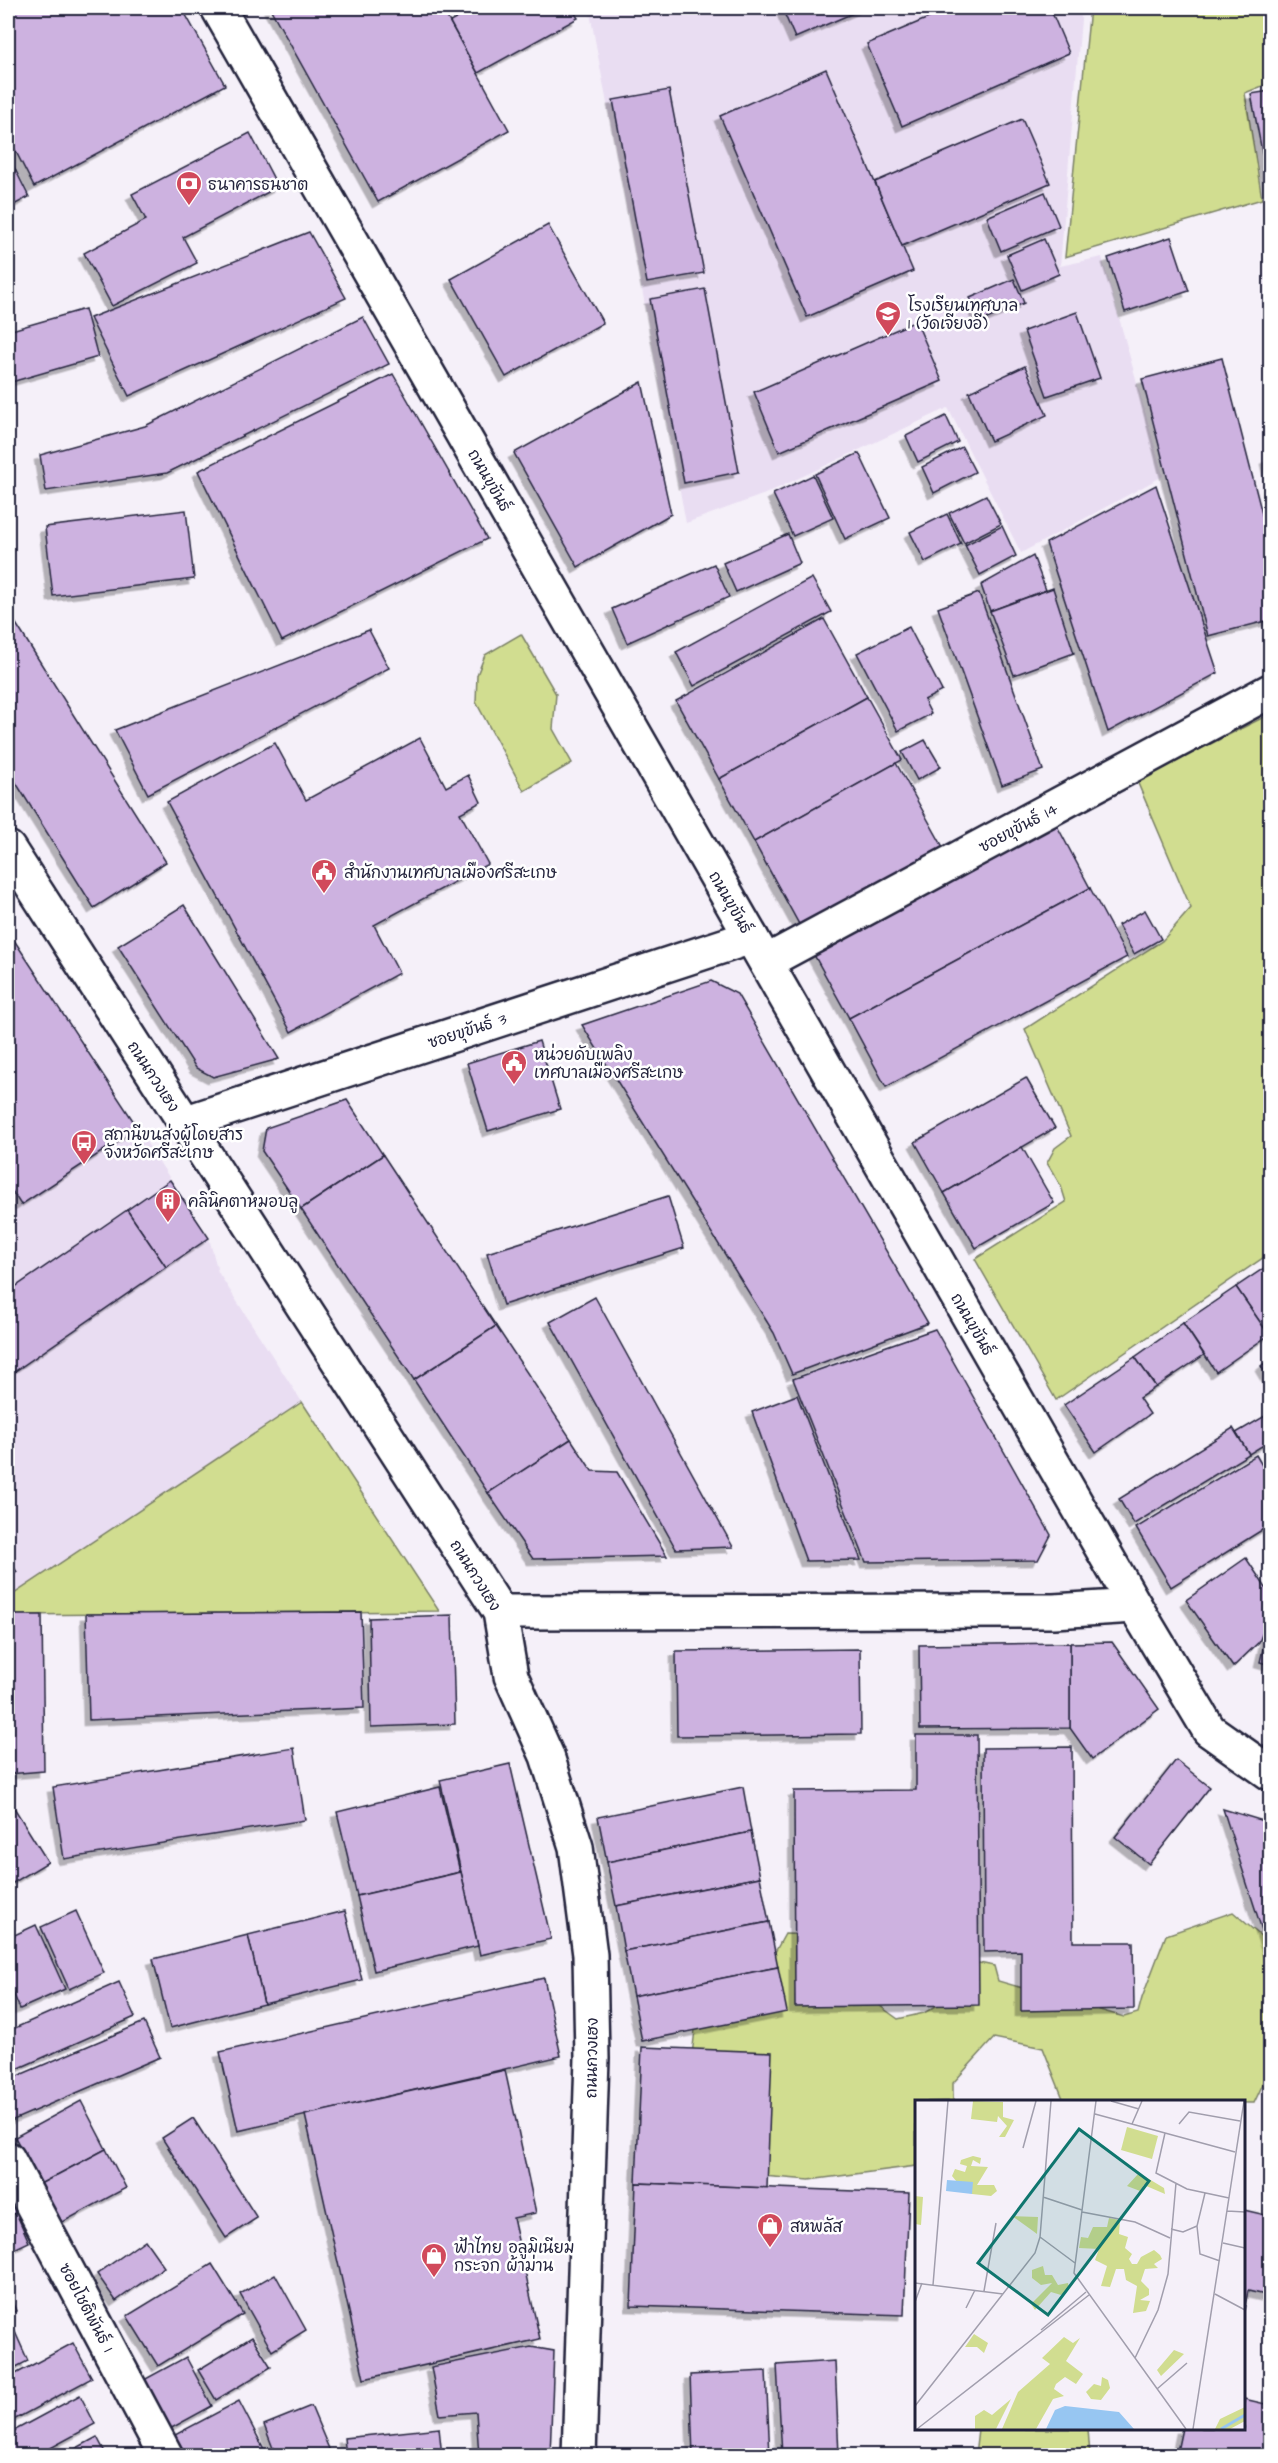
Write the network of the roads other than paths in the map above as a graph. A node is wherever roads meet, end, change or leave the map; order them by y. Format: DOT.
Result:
graph roads {
  1 [pos="218,8"];
  2 [pos="1270,691"];
  3 [pos="8,848"];
  4 [pos="758,949"];
  5 [pos="184,1122"];
  6 [pos="1135,1606"];
  7 [pos="500,1612"];
  8 [pos="1270,1773"];
  9 [pos="8,2158"];
  10 [pos="166,2456"];
  11 [pos="579,2456"];
  1 -- 4 [label="street, ถนนขุขันธ์"];
  2 -- 4 [label="street, ซอยขุขันธ์ 14"];
  3 -- 5 [label="street, ถนนกวงเฮง"];
  4 -- 5 [label="street, ซอยขุขันธ์ 3"];
  4 -- 6 [label="street, ถนนขุขันธ์"];
  5 -- 7 [label="street, ถนนกวงเฮง"];
  6 -- 7 [label="street"];
  6 -- 8 [label="street, ถนนขุขันธ์"];
  7 -- 11 [label="street, ถนนกวงเฮง"];
  9 -- 10 [label="street, ซอยโชติพันธ์ 1"];
}
